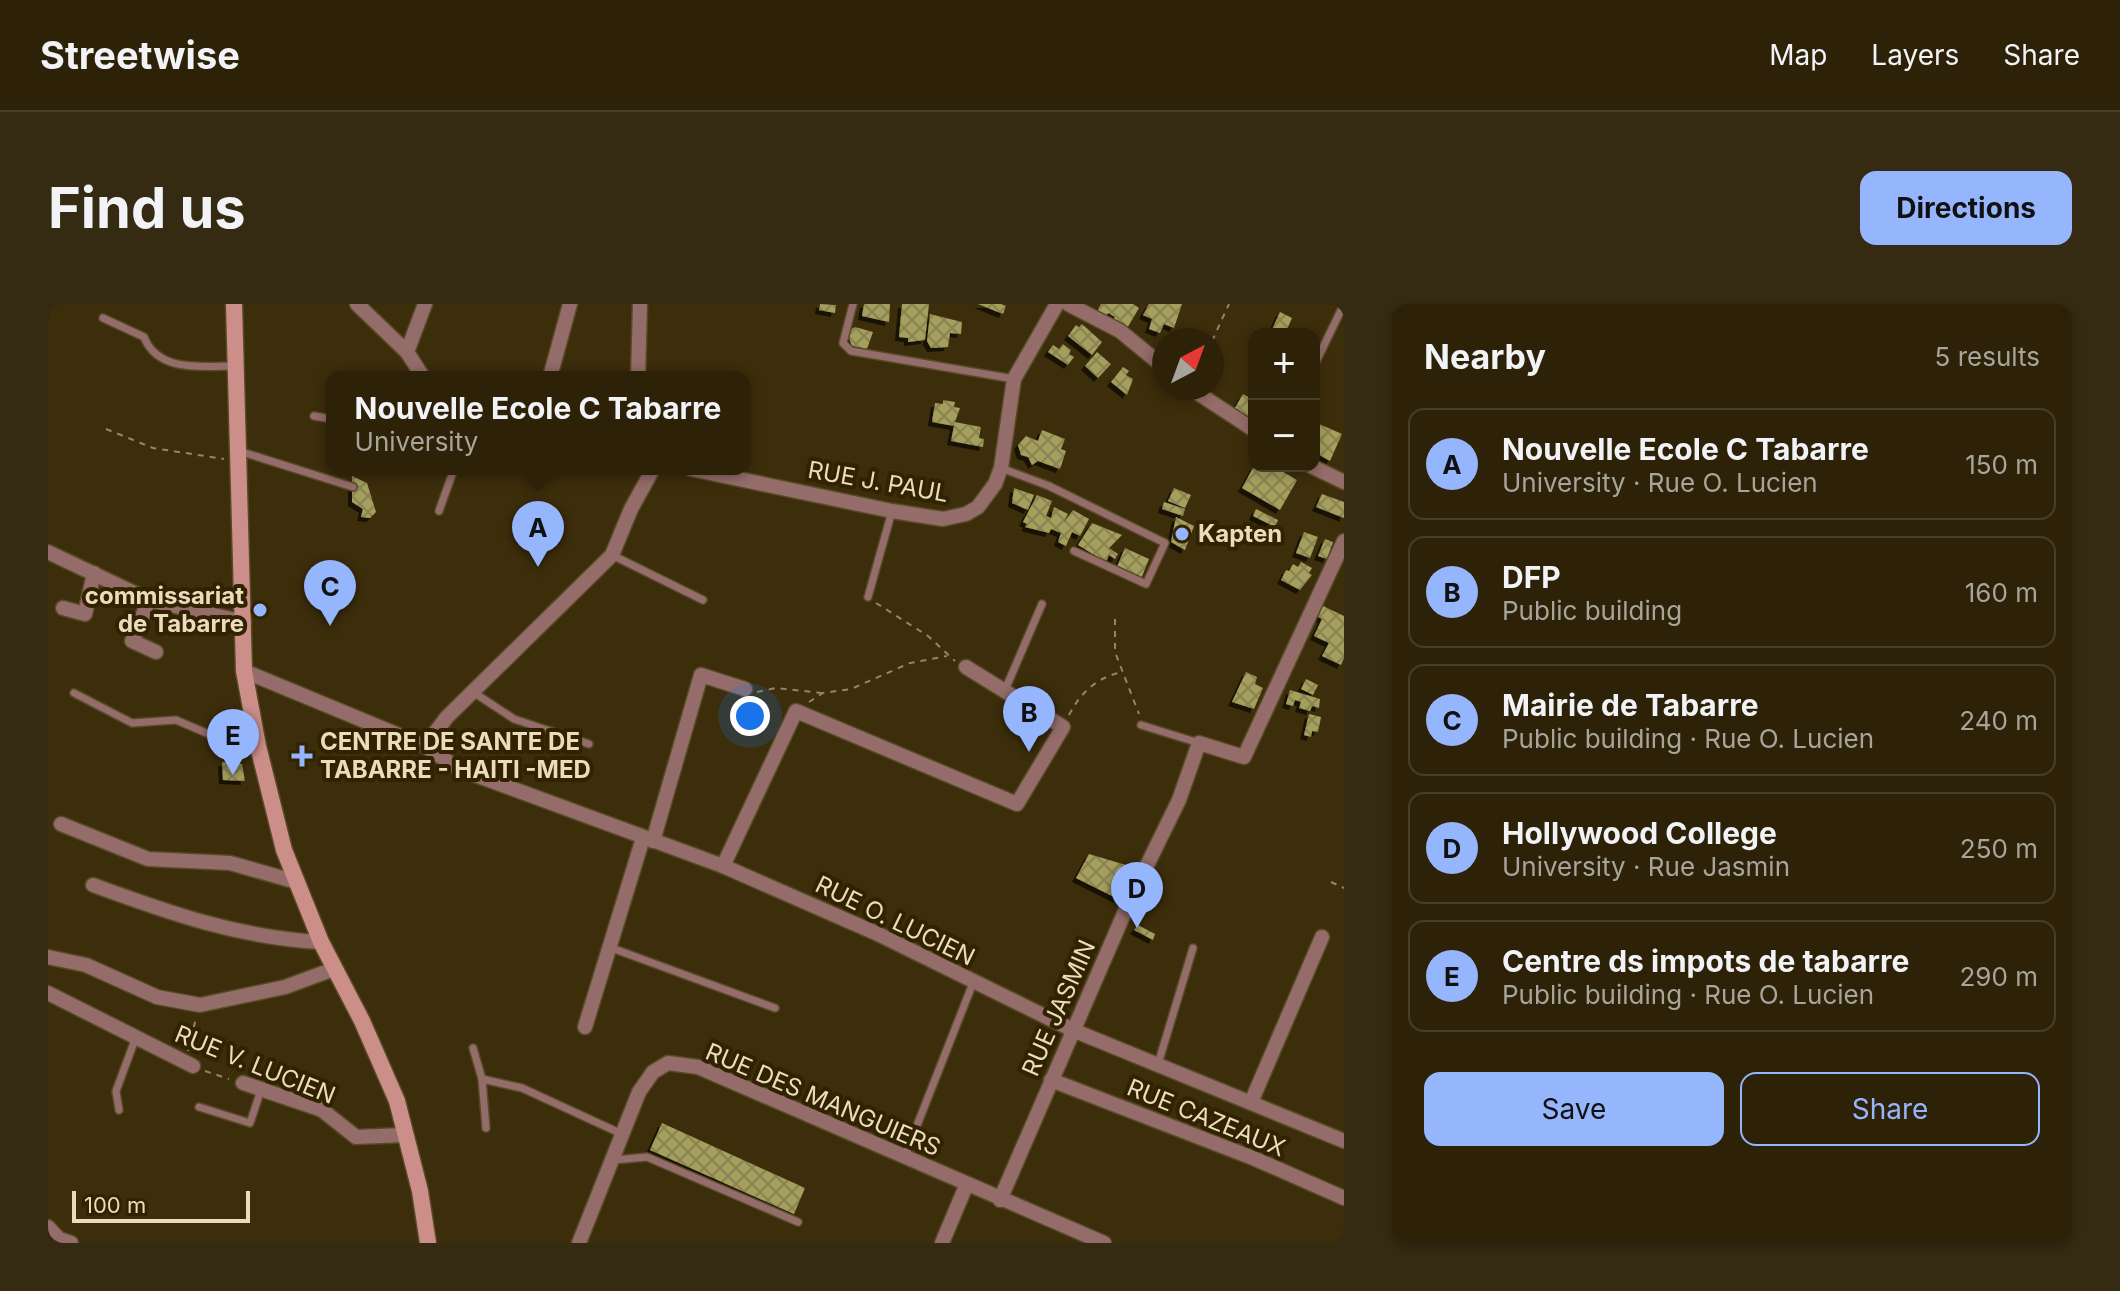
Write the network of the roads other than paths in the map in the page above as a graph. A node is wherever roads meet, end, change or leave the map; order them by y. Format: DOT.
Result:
graph roads {
  1 [pos="234,304"];
  2 [pos="357,304"];
  3 [pos="425,304"];
  4 [pos="570,304"];
  5 [pos="640,304"];
  6 [pos="853,304"];
  7 [pos="1057,304"];
  8 [pos="1068,304"];
  9 [pos="1344,304"];
  10 [pos="103,318"];
  11 [pos="407,352"];
  12 [pos="1320,354"];
  13 [pos="1152,357"];
  14 [pos="236,366"];
  15 [pos="419,371"];
  16 [pos="552,371"];
  17 [pos="638,371"];
  18 [pos="1014,379"];
  19 [pos="1208,400"];
  20 [pos="314,416"];
  21 [pos="326,418"];
  22 [pos="1248,426"];
  23 [pos="239,456"];
  24 [pos="1001,468"];
  25 [pos="1320,470"];
  26 [pos="452,475"];
  27 [pos="650,475"];
  28 [pos="720,475"];
  29 [pos="1344,482"];
  30 [pos="353,487"];
  31 [pos="439,511"];
  32 [pos="892,511"];
  33 [pos="1344,541"];
  34 [pos="1074,551"];
  35 [pos="48,552"];
  36 [pos="612,555"];
  37 [pos="94,573"];
  38 [pos="868,597"];
  39 [pos="149,600"];
  40 [pos="703,600"];
  41 [pos="1042,604"];
  42 [pos="63,608"];
  43 [pos="244,622"];
  44 [pos="156,652"];
  45 [pos="966,667"];
  46 [pos="244,671"];
  47 [pos="745,689"];
  48 [pos="1005,690"];
  49 [pos="473,692"];
  50 [pos="74,693"];
  51 [pos="1141,725"];
  52 [pos="1199,743"];
  53 [pos="589,744"];
  54 [pos="258,746"];
  55 [pos="425,746"];
  56 [pos="61,824"];
  57 [pos="648,839"];
  58 [pos="723,866"];
  59 [pos="297,882"];
  60 [pos="93,885"];
  61 [pos="1322,937"];
  62 [pos="321,942"];
  63 [pos="609,947"];
  64 [pos="1193,948"];
  65 [pos="48,957"];
  66 [pos="334,969"];
  67 [pos="973,983"];
  68 [pos="48,993"];
  69 [pos="775,1008"];
  70 [pos="585,1027"];
  71 [pos="1075,1031"];
  72 [pos="136,1037"];
  73 [pos="473,1048"];
  74 [pos="1158,1064"];
  75 [pos="189,1065"];
  76 [pos="482,1079"];
  77 [pos="1051,1080"];
  78 [pos="243,1083"];
  79 [pos="261,1090"];
  80 [pos="1252,1100"];
  81 [pos="199,1107"];
  82 [pos="119,1110"];
  83 [pos="486,1128"];
  84 [pos="622,1134"];
  85 [pos="405,1135"];
  86 [pos="1344,1141"];
  87 [pos="905,1157"];
  88 [pos="612,1160"];
  89 [pos="966,1186"];
  90 [pos="1344,1198"];
  91 [pos="1000,1200"];
  92 [pos="798,1222"];
  93 [pos="48,1227"];
  94 [pos="581,1242"];
  95 [pos="71,1243"];
  96 [pos="428,1243"];
  97 [pos="942,1243"];
  98 [pos="1104,1243"];
  1 -- 14 [label="main road"];
  2 -- 11 [label="street"];
  3 -- 11 [label="street"];
  4 -- 16 [label="street"];
  5 -- 17 [label="street"];
  6 -- 18 [label="lane"];
  7 -- 18 [label="street, RUE J. PAUL"];
  8 -- 13 [label="street"];
  9 -- 12 [label="lane"];
  10 -- 14 [label="lane"];
  11 -- 15 [label="street"];
  14 -- 23 [label="main road"];
  18 -- 24 [label="street, RUE J. PAUL"];
  19 -- 22 [label="street"];
  20 -- 21 [label="lane"];
  23 -- 30 [label="lane"];
  23 -- 43 [label="main road"];
  24 -- 32 [label="street, RUE J. PAUL"];
  24 -- 34 [label="lane"];
  25 -- 29 [label="street"];
  26 -- 31 [label="lane"];
  27 -- 36 [label="street"];
  28 -- 32 [label="street, RUE J. PAUL"];
  32 -- 38 [label="lane"];
  33 -- 52 [label="street"];
  35 -- 37 [label="street"];
  36 -- 40 [label="lane"];
  36 -- 49 [label="street"];
  37 -- 39 [label="street"];
  37 -- 42 [label="street"];
  39 -- 43 [label="street"];
  39 -- 44 [label="street"];
  41 -- 48 [label="lane"];
  43 -- 46 [label="main road"];
  45 -- 48 [label="street"];
  46 -- 54 [label="main road"];
  46 -- 55 [label="street, RUE O. LUCIEN"];
  47 -- 57 [label="street"];
  48 -- 58 [label="street"];
  49 -- 53 [label="lane"];
  49 -- 55 [label="street"];
  50 -- 54 [label="lane"];
  51 -- 52 [label="lane"];
  52 -- 71 [label="street, RUE JASMIN"];
  54 -- 59 [label="main road"];
  55 -- 57 [label="street, RUE O. LUCIEN"];
  56 -- 59 [label="street"];
  57 -- 58 [label="street, RUE O. LUCIEN"];
  57 -- 63 [label="street"];
  58 -- 67 [label="street, RUE O. LUCIEN"];
  59 -- 62 [label="main road"];
  60 -- 62 [label="street"];
  61 -- 80 [label="street"];
  62 -- 66 [label="main road"];
  63 -- 69 [label="lane"];
  63 -- 70 [label="street"];
  64 -- 74 [label="lane"];
  65 -- 66 [label="street"];
  66 -- 85 [label="main road"];
  67 -- 71 [label="street, RUE O. LUCIEN"];
  67 -- 87 [label="lane"];
  68 -- 72 [label="street, RUE V. LUCIEN"];
  71 -- 74 [label="street, RUE O. LUCIEN"];
  71 -- 77 [label="street, RUE JASMIN"];
  72 -- 75 [label="street, RUE V. LUCIEN"];
  72 -- 82 [label="lane"];
  73 -- 76 [label="lane"];
  74 -- 80 [label="street, RUE O. LUCIEN"];
  76 -- 83 [label="lane"];
  76 -- 84 [label="lane"];
  77 -- 90 [label="street, RUE CAZEAUX"];
  77 -- 91 [label="street, RUE JASMIN"];
  78 -- 79 [label="street, RUE V. LUCIEN"];
  79 -- 81 [label="lane"];
  79 -- 85 [label="street, RUE V. LUCIEN"];
  80 -- 86 [label="street, RUE O. LUCIEN"];
  84 -- 87 [label="street, RUE DES MANGUIERS"];
  84 -- 88 [label="street, RUE DES MANGUIERS"];
  85 -- 96 [label="main road"];
  87 -- 89 [label="street, RUE DES MANGUIERS"];
  88 -- 92 [label="lane"];
  88 -- 94 [label="street, RUE DES MANGUIERS"];
  89 -- 91 [label="street, RUE DES MANGUIERS"];
  89 -- 97 [label="street"];
  91 -- 98 [label="street, RUE DES MANGUIERS"];
  93 -- 95 [label="street"];
}
